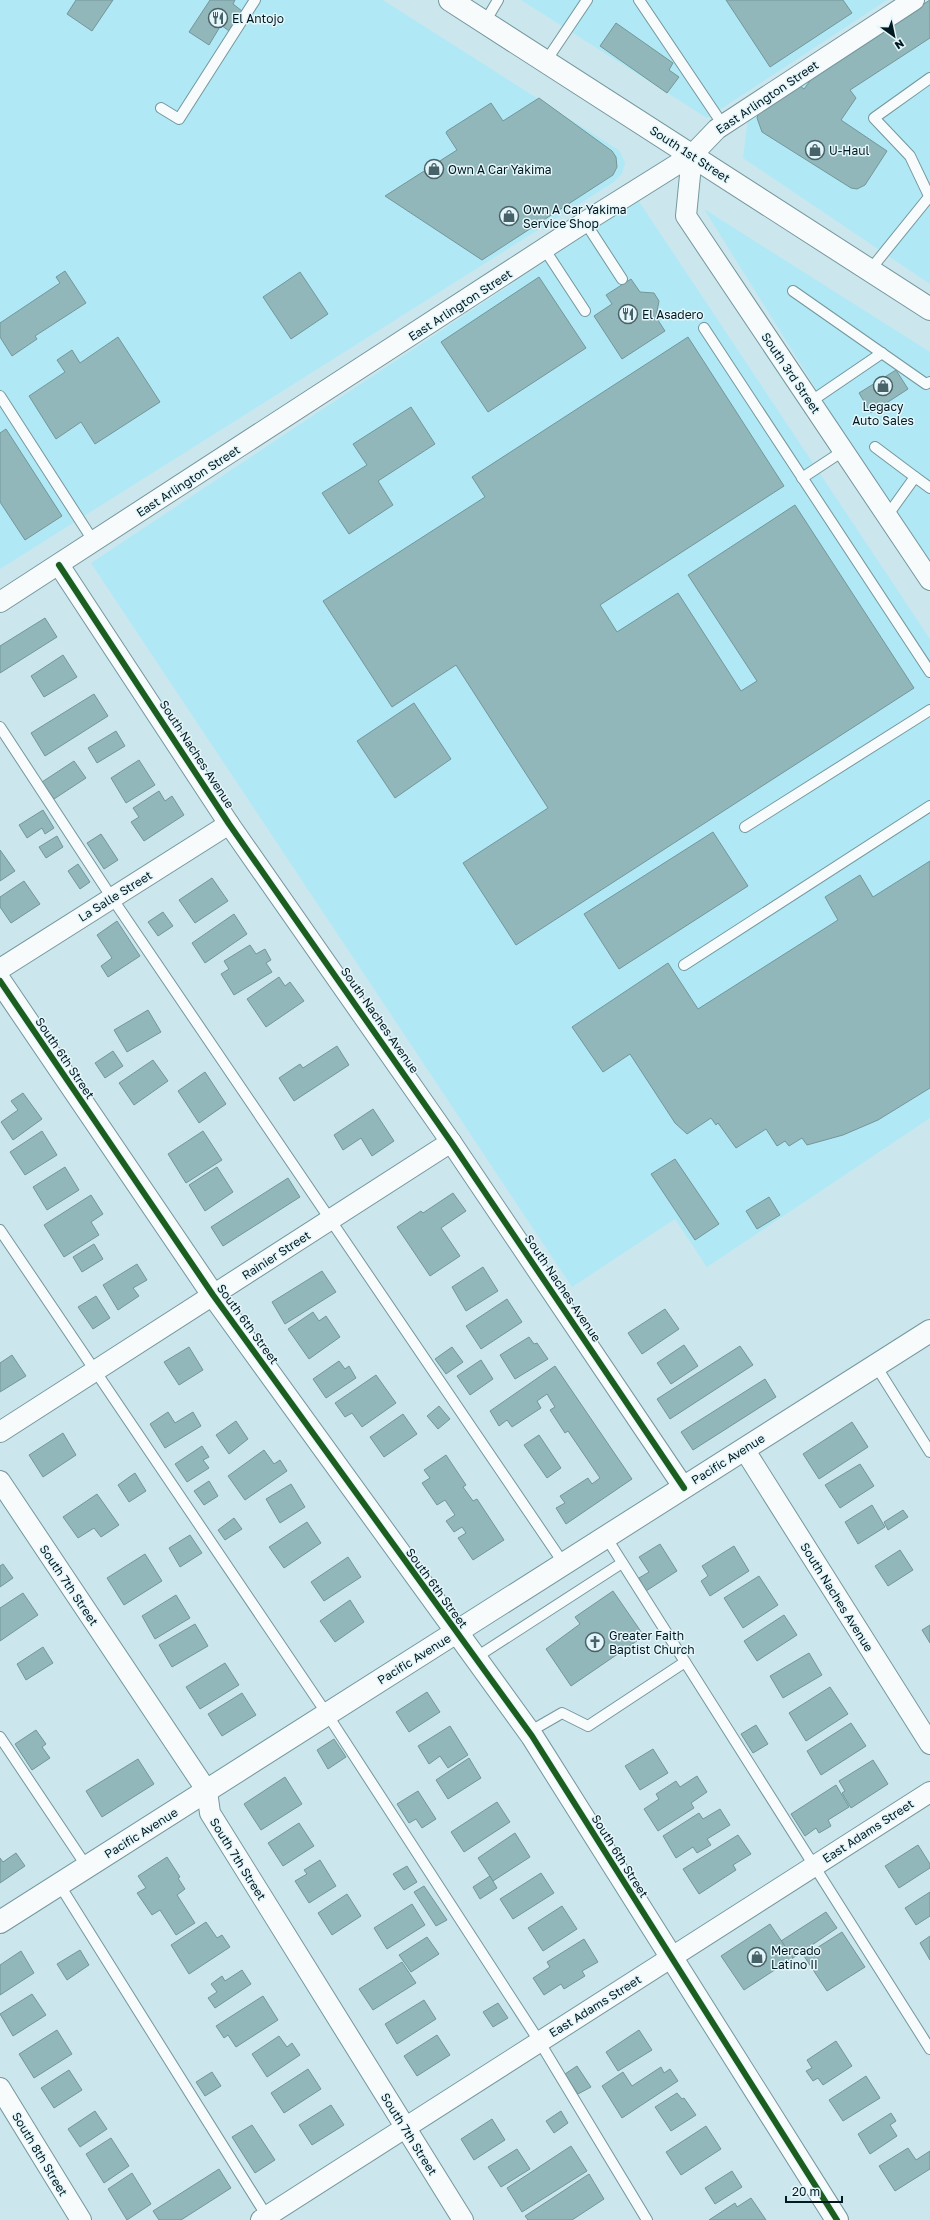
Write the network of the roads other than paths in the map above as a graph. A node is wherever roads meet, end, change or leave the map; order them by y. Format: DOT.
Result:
graph roads {
  1 [pos="255,0"];
  2 [pos="450,0"];
  3 [pos="498,0"];
  4 [pos="587,0"];
  5 [pos="639,0"];
  6 [pos="914,0"];
  7 [pos="485,22"];
  8 [pos="546,61"];
  9 [pos="930,78"];
  10 [pos="161,108"];
  11 [pos="723,125"];
  12 [pos="692,155"];
  13 [pos="929,197"];
  14 [pos="585,222"];
  15 [pos="545,250"];
  16 [pos="870,270"];
  17 [pos="622,279"];
  18 [pos="793,291"];
  19 [pos="930,309"];
  20 [pos="585,311"];
  21 [pos="704,328"];
  22 [pos="882,353"];
  23 [pos="930,382"];
  24 [pos="0,396"];
  25 [pos="810,402"];
  26 [pos="875,447"];
  27 [pos="843,451"];
  28 [pos="915,477"];
  29 [pos="802,478"];
  30 [pos="930,488"];
  31 [pos="887,516"];
  32 [pos="94,542"];
  33 [pos="60,565"];
  34 [pos="930,580"];
  35 [pos="0,602"];
  36 [pos="930,672"];
  37 [pos="930,710"];
  38 [pos="0,727"];
  39 [pos="930,806"];
  40 [pos="230,824"];
  41 [pos="745,827"];
  42 [pos="112,898"];
  43 [pos="684,965"];
  44 [pos="0,969"];
  45 [pos="0,981"];
  46 [pos="451,1142"];
  47 [pos="331,1219"];
  48 [pos="0,1230"];
  49 [pos="214,1295"];
  50 [pos="930,1331"];
  51 [pos="876,1366"];
  52 [pos="95,1371"];
  53 [pos="0,1432"];
  54 [pos="744,1449"];
  55 [pos="930,1452"];
  56 [pos="0,1481"];
  57 [pos="684,1488"];
  58 [pos="606,1537"];
  59 [pos="622,1563"];
  60 [pos="564,1564"];
  61 [pos="456,1633"];
  62 [pos="475,1658"];
  63 [pos="685,1662"];
  64 [pos="327,1714"];
  65 [pos="529,1732"];
  66 [pos="0,1737"];
  67 [pos="930,1744"];
  68 [pos="207,1791"];
  69 [pos="930,1792"];
  70 [pos="814,1866"];
  71 [pos="88,1867"];
  72 [pos="59,1884"];
  73 [pos="0,1922"];
  74 [pos="671,1958"];
  75 [pos="539,2041"];
  76 [pos="930,2049"];
  77 [pos="0,2088"];
  78 [pos="404,2127"];
  79 [pos="266,2219"];
  80 [pos="81,2220"];
  81 [pos="463,2220"];
  82 [pos="647,2220"];
  83 [pos="837,2220"];
  1 -- 10 [label="lane"];
  2 -- 7 [label="street, South 1st Street"];
  3 -- 7 [label="lane"];
  4 -- 8 [label="lane"];
  5 -- 11 [label="lane"];
  6 -- 11 [label="street, East Arlington Street"];
  7 -- 8 [label="street, South 1st Street"];
  8 -- 12 [label="street, South 1st Street"];
  9 -- 13 [label="lane"];
  11 -- 12 [label="street, East Arlington Street"];
  12 -- 14 [label="street, East Arlington Street"];
  12 -- 16 [label="street, South 1st Street"];
  12 -- 25 [label="street, South 3rd Street"];
  13 -- 16 [label="lane"];
  14 -- 15 [label="street, East Arlington Street"];
  14 -- 17 [label="lane"];
  15 -- 20 [label="lane"];
  15 -- 32 [label="street, East Arlington Street"];
  16 -- 19 [label="street, South 1st Street"];
  18 -- 22 [label="lane"];
  21 -- 29 [label="lane"];
  22 -- 23 [label="lane"];
  22 -- 25 [label="lane"];
  24 -- 32 [label="lane"];
  25 -- 27 [label="street, South 3rd Street"];
  26 -- 28 [label="lane"];
  27 -- 29 [label="lane"];
  27 -- 31 [label="street, South 3rd Street"];
  28 -- 30 [label="lane"];
  28 -- 31 [label="lane"];
  29 -- 36 [label="lane"];
  31 -- 34 [label="street, South 3rd Street"];
  32 -- 33 [label="street, East Arlington Street"];
  33 -- 35 [label="street, East Arlington Street"];
  33 -- 40 [label="street, South Naches Avenue"];
  37 -- 41 [label="lane"];
  38 -- 42 [label="lane"];
  39 -- 43 [label="lane"];
  40 -- 42 [label="street, La Salle Street"];
  40 -- 46 [label="street, South Naches Avenue"];
  42 -- 44 [label="street, La Salle Street"];
  42 -- 47 [label="lane"];
  45 -- 49 [label="street, South 6th Street"];
  46 -- 47 [label="street, Rainier Street"];
  46 -- 57 [label="street, South Naches Avenue"];
  47 -- 49 [label="street, Rainier Street"];
  47 -- 60 [label="lane"];
  48 -- 52 [label="lane"];
  49 -- 52 [label="street, Rainier Street"];
  49 -- 61 [label="street, South 6th Street"];
  50 -- 51 [label="street, Pacific Avenue"];
  51 -- 54 [label="street, Pacific Avenue"];
  51 -- 55 [label="lane"];
  52 -- 53 [label="street, Rainier Street"];
  52 -- 64 [label="lane"];
  54 -- 57 [label="street, Pacific Avenue"];
  54 -- 67 [label="street, South Naches Avenue"];
  56 -- 68 [label="street, South 7th Street"];
  57 -- 58 [label="street, Pacific Avenue"];
  58 -- 59 [label="lane"];
  58 -- 60 [label="street, Pacific Avenue"];
  59 -- 62 [label="lane"];
  59 -- 63 [label="lane"];
  60 -- 61 [label="street, Pacific Avenue"];
  61 -- 62 [label="street, South 6th Street"];
  61 -- 64 [label="street, Pacific Avenue"];
  62 -- 65 [label="street, South 6th Street"];
  63 -- 65 [label="lane"];
  63 -- 70 [label="lane"];
  64 -- 68 [label="street, Pacific Avenue"];
  64 -- 75 [label="lane"];
  65 -- 74 [label="street, South 6th Street"];
  66 -- 71 [label="lane"];
  68 -- 71 [label="street, Pacific Avenue"];
  68 -- 78 [label="street, South 7th Street"];
  69 -- 70 [label="street, East Adams Street"];
  70 -- 74 [label="street, East Adams Street"];
  70 -- 76 [label="lane"];
  71 -- 72 [label="street, Pacific Avenue"];
  72 -- 73 [label="street, Pacific Avenue"];
  72 -- 79 [label="lane"];
  74 -- 75 [label="street, East Adams Street"];
  74 -- 83 [label="street, South 6th Street"];
  75 -- 78 [label="street, East Adams Street"];
  75 -- 82 [label="lane"];
  77 -- 80 [label="street, South 8th Street"];
  78 -- 79 [label="street, East Adams Street"];
  78 -- 81 [label="street, South 7th Street"];
}
